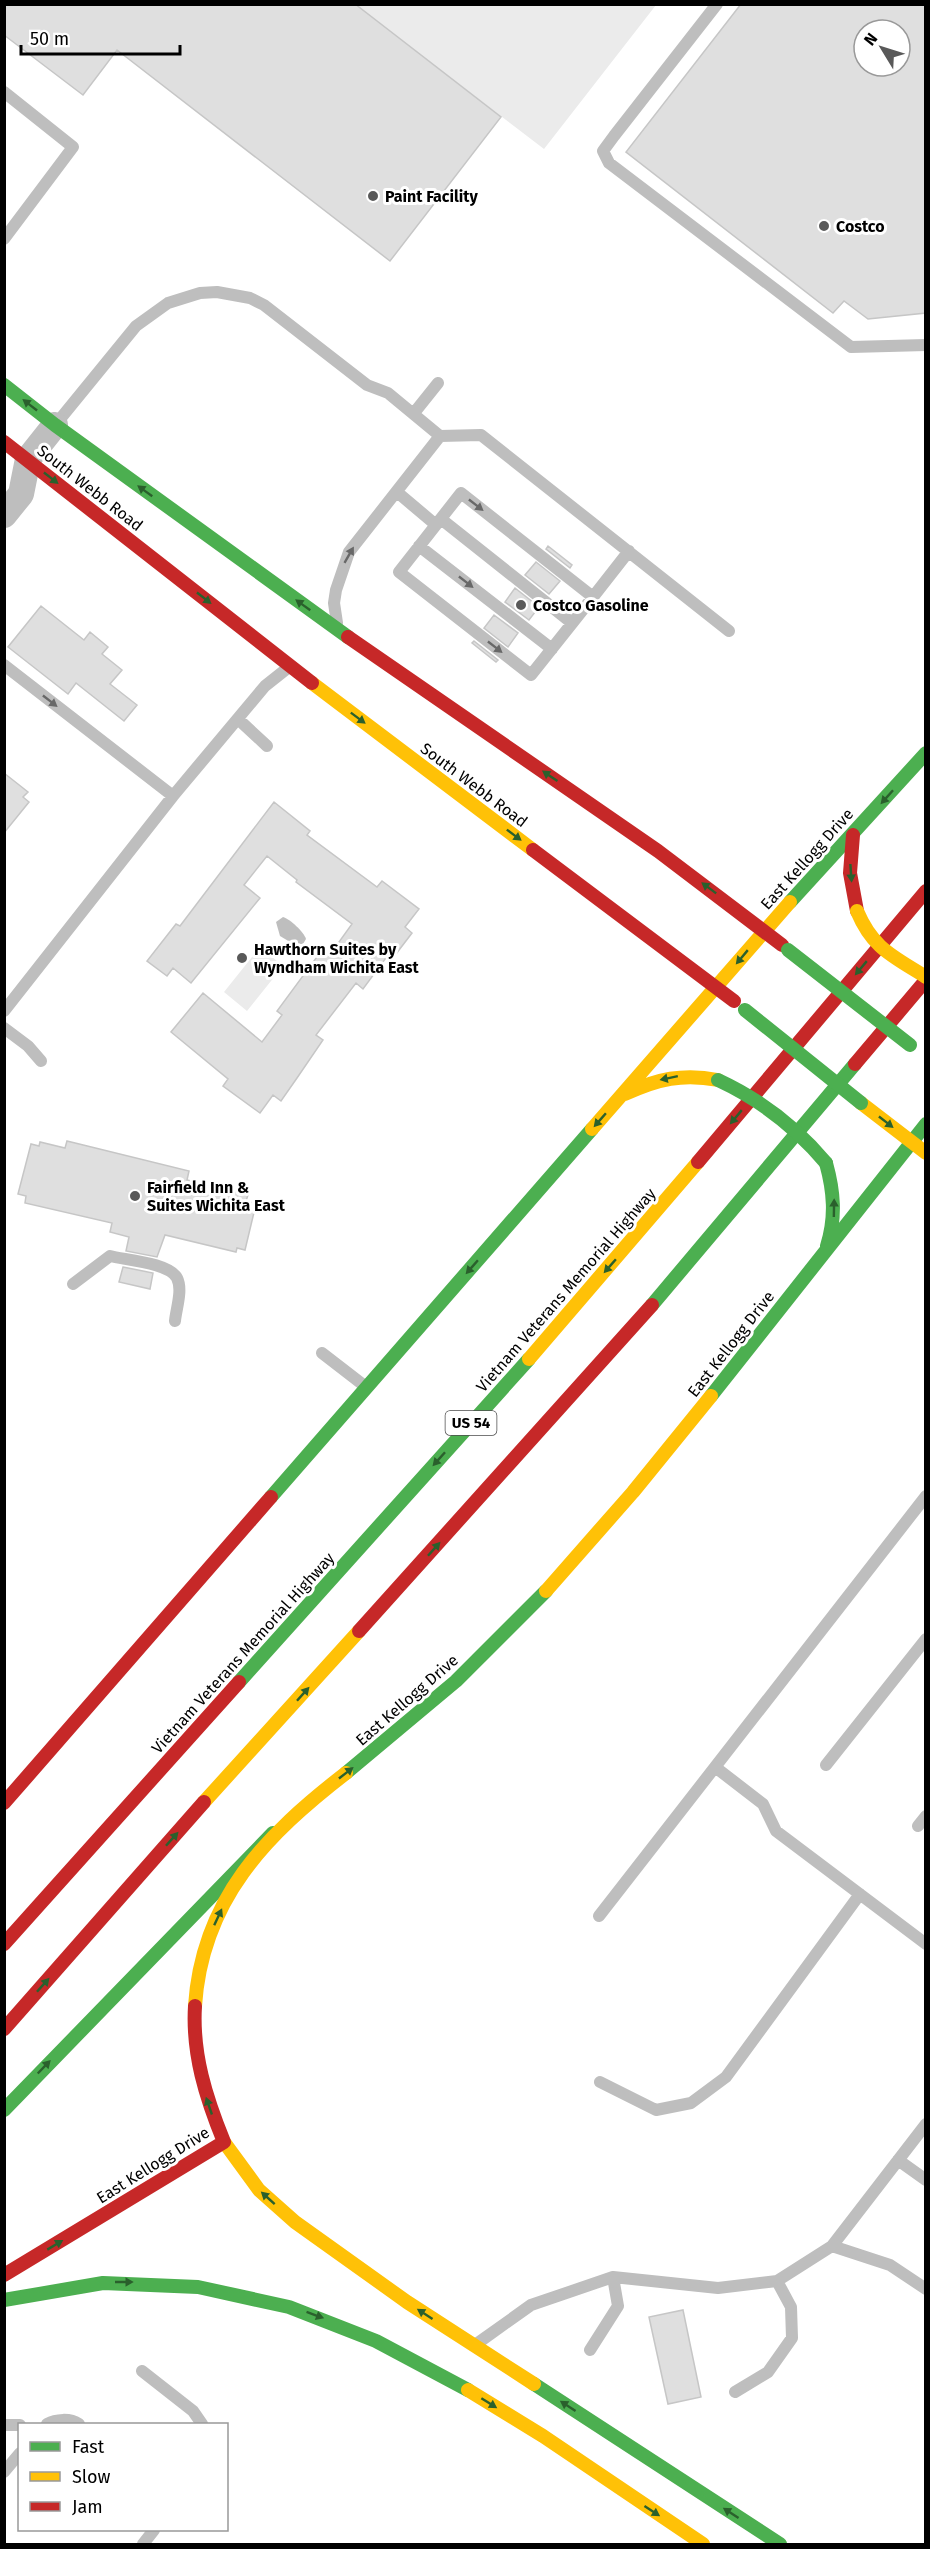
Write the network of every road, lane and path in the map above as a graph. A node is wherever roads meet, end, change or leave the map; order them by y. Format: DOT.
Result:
graph roads {
  1 [pos="717,4"];
  2 [pos="4,92"];
  3 [pos="4,239"];
  4 [pos="926,345"];
  5 [pos="438,383"];
  6 [pos="4,385"];
  7 [pos="414,413"];
  8 [pos="55,425"];
  9 [pos="440,436"];
  10 [pos="4,442"];
  11 [pos="28,459"];
  12 [pos="4,470"];
  13 [pos="397,492"];
  14 [pos="4,514"];
  15 [pos="439,522"];
  16 [pos="419,546"];
  17 [pos="629,551"];
  18 [pos="593,597"];
  19 [pos="572,623"];
  20 [pos="339,631"];
  21 [pos="729,631"];
  22 [pos="552,649"];
  23 [pos="4,665"];
  24 [pos="290,667"];
  25 [pos="238,719"];
  26 [pos="267,747"];
  27 [pos="926,753"];
  28 [pos="173,796"];
  29 [pos="853,835"];
  30 [pos="926,891"];
  31 [pos="764,931"];
  32 [pos="926,978"];
  33 [pos="716,988"];
  34 [pos="4,1011"];
  35 [pos="4,1028"];
  36 [pos="914,1048"];
  37 [pos="41,1061"];
  38 [pos="621,1096"];
  39 [pos="926,1124"];
  40 [pos="911,1142"];
  41 [pos="926,1153"];
  42 [pos="824,1253"];
  43 [pos="73,1284"];
  44 [pos="175,1321"];
  45 [pos="322,1353"];
  46 [pos="367,1387"];
  47 [pos="926,1496"];
  48 [pos="926,1639"];
  49 [pos="826,1765"];
  50 [pos="715,1767"];
  51 [pos="4,1803"];
  52 [pos="273,1833"];
  53 [pos="860,1894"];
  54 [pos="598,1916"];
  55 [pos="4,1944"];
  56 [pos="926,1944"];
  57 [pos="4,2029"];
  58 [pos="600,2082"];
  59 [pos="4,2110"];
  60 [pos="926,2124"];
  61 [pos="224,2142"];
  62 [pos="898,2160"];
  63 [pos="926,2180"];
  64 [pos="832,2246"];
  65 [pos="4,2275"];
  66 [pos="613,2277"];
  67 [pos="777,2281"];
  68 [pos="926,2289"];
  69 [pos="4,2300"];
  70 [pos="474,2346"];
  71 [pos="590,2350"];
  72 [pos="142,2371"];
  73 [pos="735,2392"];
  74 [pos="49,2423"];
  75 [pos="77,2423"];
  76 [pos="201,2423"];
  77 [pos="18,2455"];
  78 [pos="4,2472"];
  79 [pos="153,2531"];
  80 [pos="143,2544"];
  81 [pos="703,2544"];
  82 [pos="780,2544"];
  1 -- 4 [label="lane"];
  2 -- 3 [label="lane"];
  5 -- 7 [label="lane"];
  8 -- 6 [label="main road, South Webb Road, one-way"];
  7 -- 8 [label="lane"];
  7 -- 9 [label="lane"];
  8 -- 11 [label="street"];
  20 -- 8 [label="main road, South Webb Road, one-way"];
  9 -- 13 [label="lane"];
  9 -- 17 [label="lane"];
  10 -- 11 [label="main road, South Webb Road"];
  11 -- 12 [label="street"];
  11 -- 14 [label="street"];
  11 -- 24 [label="main road, South Webb Road, one-way"];
  13 -- 15 [label="lane"];
  20 -- 13 [label="lane, one-way"];
  15 -- 16 [label="lane"];
  15 -- 18 [label="lane, one-way"];
  15 -- 19 [label="lane"];
  16 -- 22 [label="lane, one-way"];
  16 -- 22 [label="lane, one-way"];
  17 -- 18 [label="lane"];
  17 -- 21 [label="lane"];
  18 -- 19 [label="lane"];
  19 -- 22 [label="lane"];
  31 -- 20 [label="main road, South Webb Road, one-way"];
  23 -- 28 [label="lane, one-way"];
  24 -- 25 [label="lane"];
  24 -- 33 [label="main road, South Webb Road, one-way"];
  25 -- 26 [label="lane"];
  25 -- 28 [label="lane"];
  27 -- 29 [label="main road, East Kellogg Drive, one-way"];
  28 -- 34 [label="lane"];
  29 -- 31 [label="main road, East Kellogg Drive"];
  29 -- 32 [label="main road, one-way, bridge"];
  30 -- 55 [label="main road, Vietnam Veterans Memorial Highway / US 54, one-way"];
  31 -- 33 [label="main road, East Kellogg Drive, one-way"];
  31 -- 36 [label="main road, South Webb Road, bridge"];
  57 -- 32 [label="main road, one-way"];
  33 -- 38 [label="main road, East Kellogg Drive"];
  33 -- 40 [label="main road, South Webb Road, one-way, bridge"];
  35 -- 37 [label="lane"];
  42 -- 38 [label="main road, one-way, bridge"];
  38 -- 46 [label="main road, East Kellogg Drive, one-way"];
  39 -- 40 [label="main road, East Kellogg Drive"];
  40 -- 41 [label="main road, South Webb Road"];
  40 -- 42 [label="main road, East Kellogg Drive"];
  52 -- 42 [label="main road, East Kellogg Drive, one-way"];
  43 -- 44 [label="lane"];
  45 -- 46 [label="lane"];
  46 -- 51 [label="main road, East Kellogg Drive"];
  47 -- 50 [label="lane"];
  48 -- 49 [label="lane"];
  50 -- 53 [label="lane"];
  50 -- 54 [label="lane"];
  59 -- 52 [label="main road, one-way"];
  61 -- 52 [label="main road, East Kellogg Drive, one-way"];
  53 -- 56 [label="lane"];
  53 -- 58 [label="lane"];
  60 -- 62 [label="lane"];
  65 -- 61 [label="main road, East Kellogg Drive, one-way"];
  70 -- 61 [label="main road, one-way"];
  62 -- 63 [label="lane"];
  62 -- 64 [label="lane"];
  64 -- 67 [label="lane"];
  64 -- 68 [label="lane"];
  66 -- 67 [label="lane"];
  66 -- 70 [label="lane"];
  66 -- 71 [label="lane"];
  67 -- 73 [label="lane"];
  69 -- 81 [label="main road, one-way"];
  82 -- 70 [label="main road, one-way"];
  72 -- 76 [label="lane"];
  74 -- 75 [label="lane"];
  77 -- 78 [label="lane"];
  79 -- 80 [label="lane"];
}
